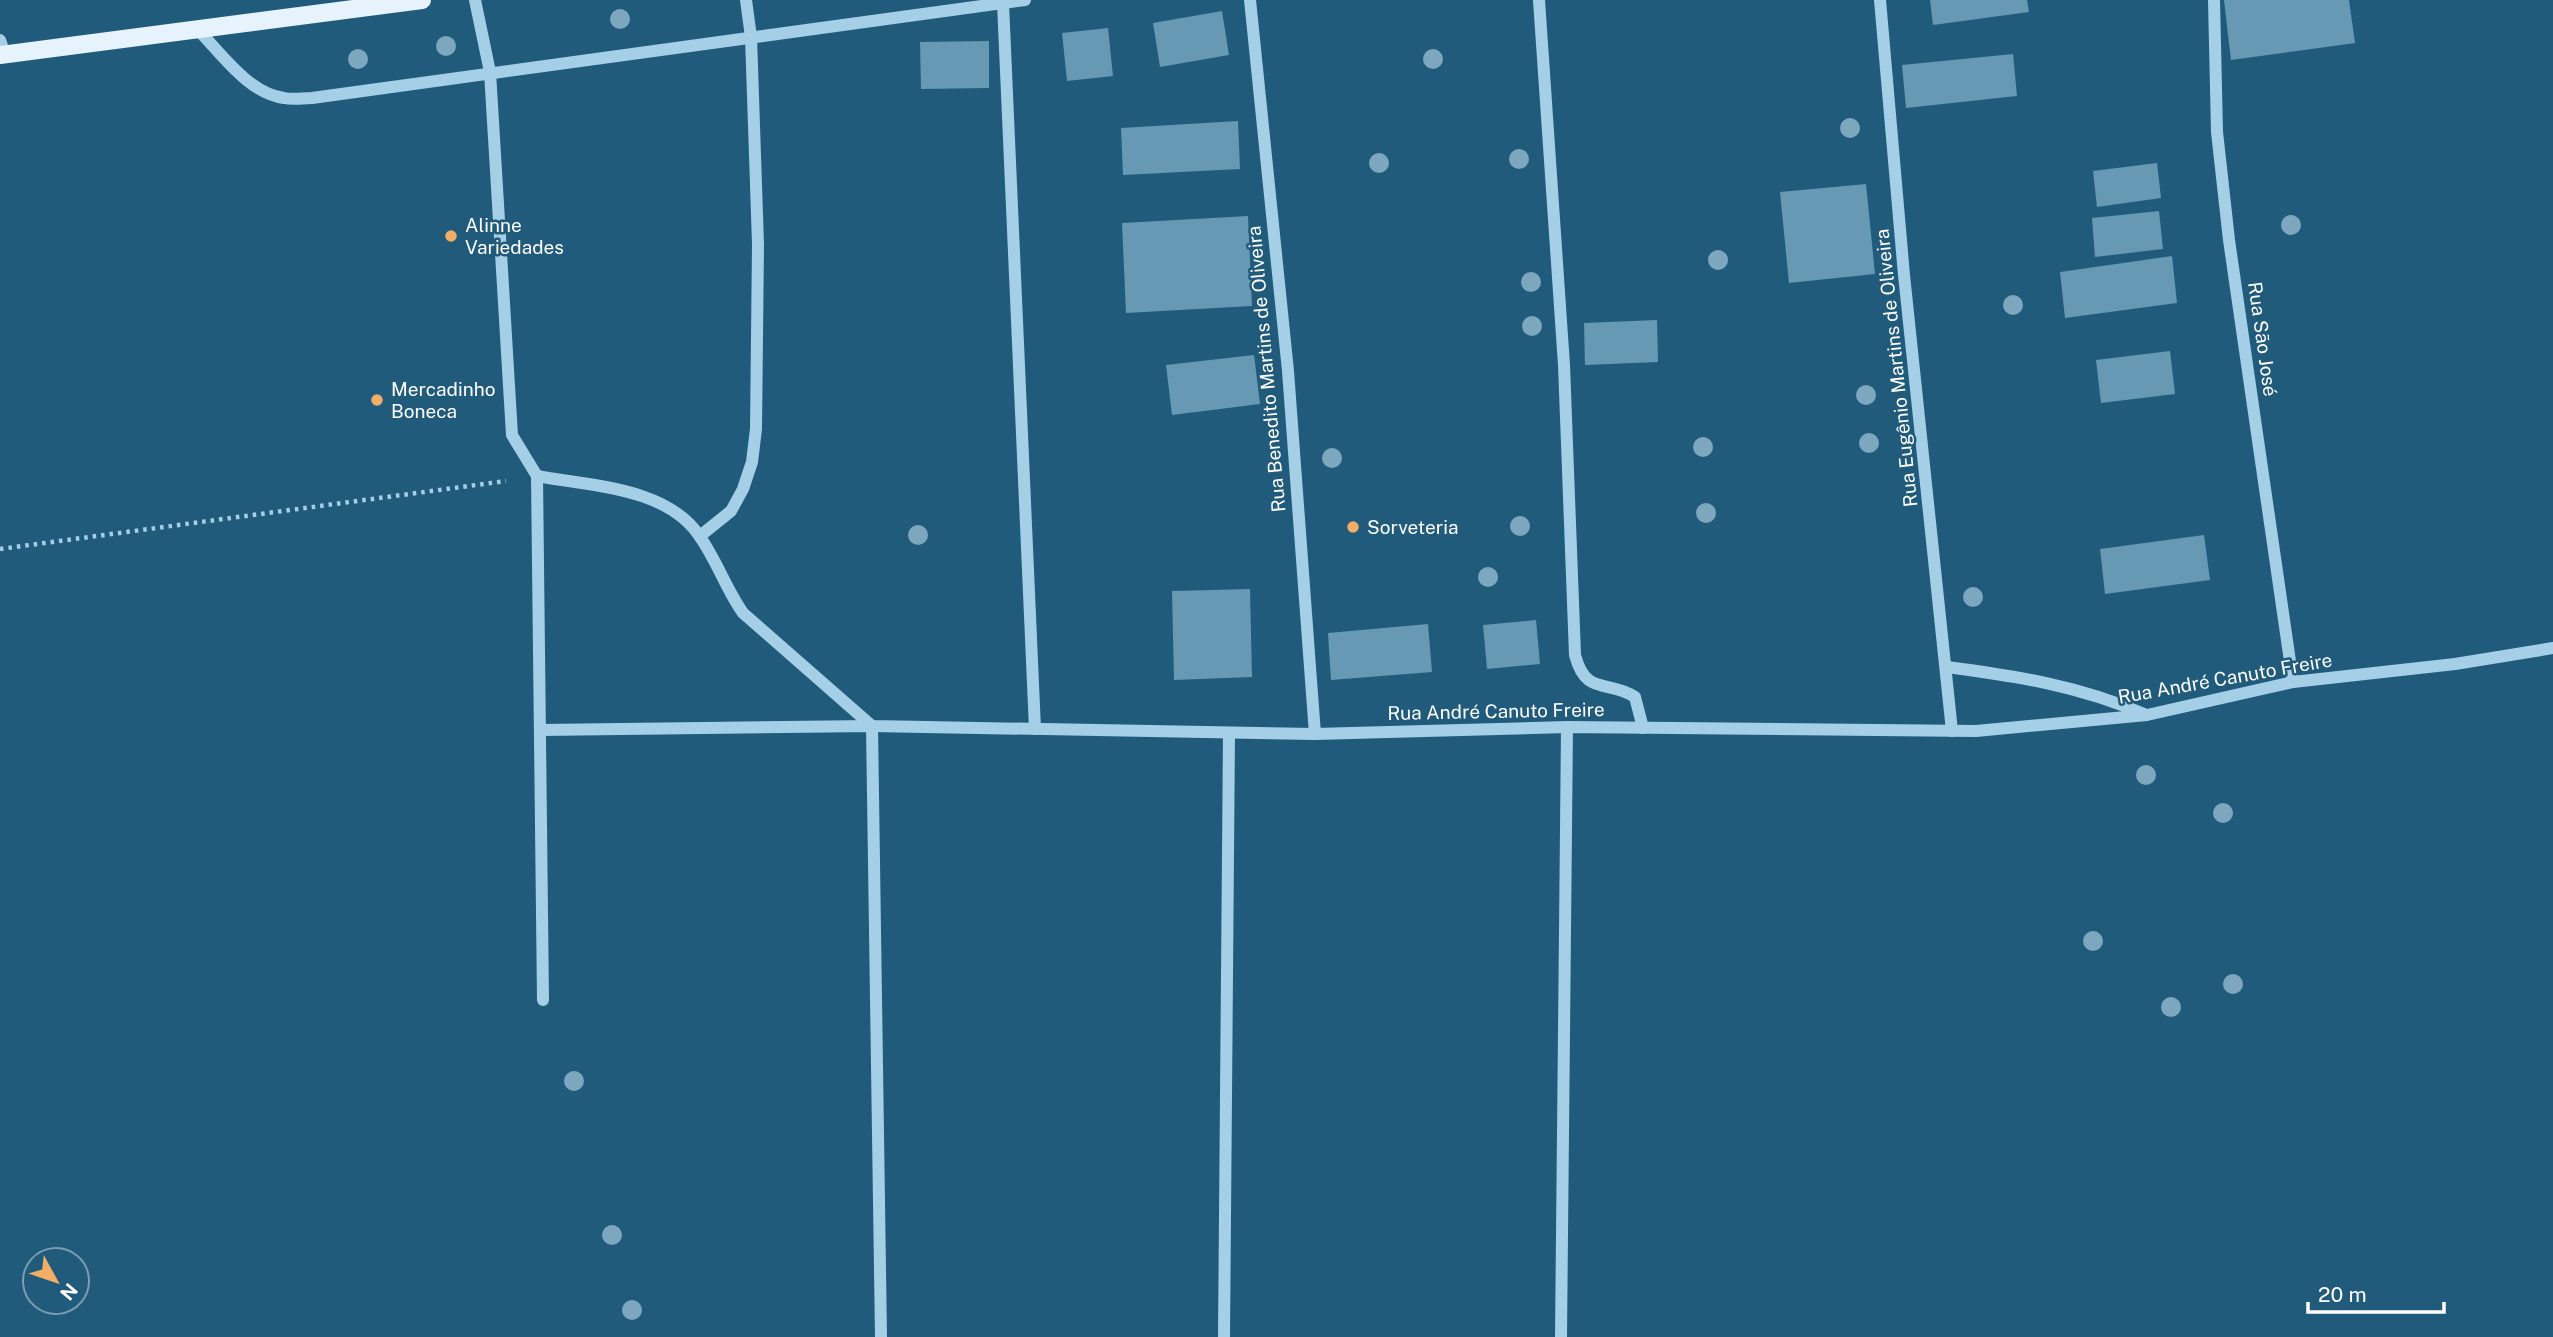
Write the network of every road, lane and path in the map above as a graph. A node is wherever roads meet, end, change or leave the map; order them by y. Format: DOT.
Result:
graph roads {
  1 [pos="422,0"];
  2 [pos="475,0"];
  3 [pos="746,0"];
  4 [pos="1025,0"];
  5 [pos="1250,0"];
  6 [pos="1539,0"];
  7 [pos="1880,0"];
  8 [pos="2214,0"];
  9 [pos="1003,3"];
  10 [pos="198,30"];
  11 [pos="751,37"];
  12 [pos="2,50"];
  13 [pos="490,72"];
  14 [pos="537,476"];
  15 [pos="700,536"];
  16 [pos="0,549"];
  17 [pos="2553,648"];
  18 [pos="1947,667"];
  19 [pos="2293,682"];
  20 [pos="2147,715"];
  21 [pos="872,726"];
  22 [pos="1567,727"];
  23 [pos="1643,728"];
  24 [pos="1035,729"];
  25 [pos="540,730"];
  26 [pos="1952,731"];
  27 [pos="1229,733"];
  28 [pos="1315,734"];
  29 [pos="543,1000"];
  30 [pos="881,1337"];
  31 [pos="1224,1337"];
  32 [pos="1561,1337"];
  1 -- 10 [label="main road"];
  2 -- 13 [label="street"];
  3 -- 11 [label="street"];
  4 -- 9 [label="street"];
  5 -- 28 [label="street, Rua Benedito Martins de Oliveira"];
  6 -- 23 [label="street"];
  7 -- 18 [label="street, Rua Eugênio Martins de Oliveira"];
  8 -- 19 [label="street, Rua São José"];
  9 -- 11 [label="street"];
  9 -- 24 [label="street"];
  10 -- 12 [label="main road"];
  10 -- 13 [label="street"];
  11 -- 13 [label="street"];
  11 -- 15 [label="street"];
  13 -- 14 [label="street"];
  14 -- 15 [label="street"];
  14 -- 16 [label="path"];
  14 -- 25 [label="street"];
  15 -- 21 [label="street"];
  17 -- 19 [label="street, Rua André Canuto Freire"];
  18 -- 20 [label="street"];
  18 -- 26 [label="street, Rua Eugênio Martins de Oliveira"];
  19 -- 20 [label="street, Rua André Canuto Freire"];
  20 -- 26 [label="street, Rua André Canuto Freire"];
  21 -- 24 [label="street, Rua André Canuto Freire"];
  21 -- 25 [label="street, Rua André Canuto Freire"];
  21 -- 30 [label="street"];
  22 -- 23 [label="street, Rua André Canuto Freire"];
  22 -- 28 [label="street, Rua André Canuto Freire"];
  22 -- 32 [label="street"];
  23 -- 26 [label="street, Rua André Canuto Freire"];
  24 -- 27 [label="street, Rua André Canuto Freire"];
  25 -- 29 [label="street"];
  27 -- 28 [label="street, Rua André Canuto Freire"];
  27 -- 31 [label="street"];
}
